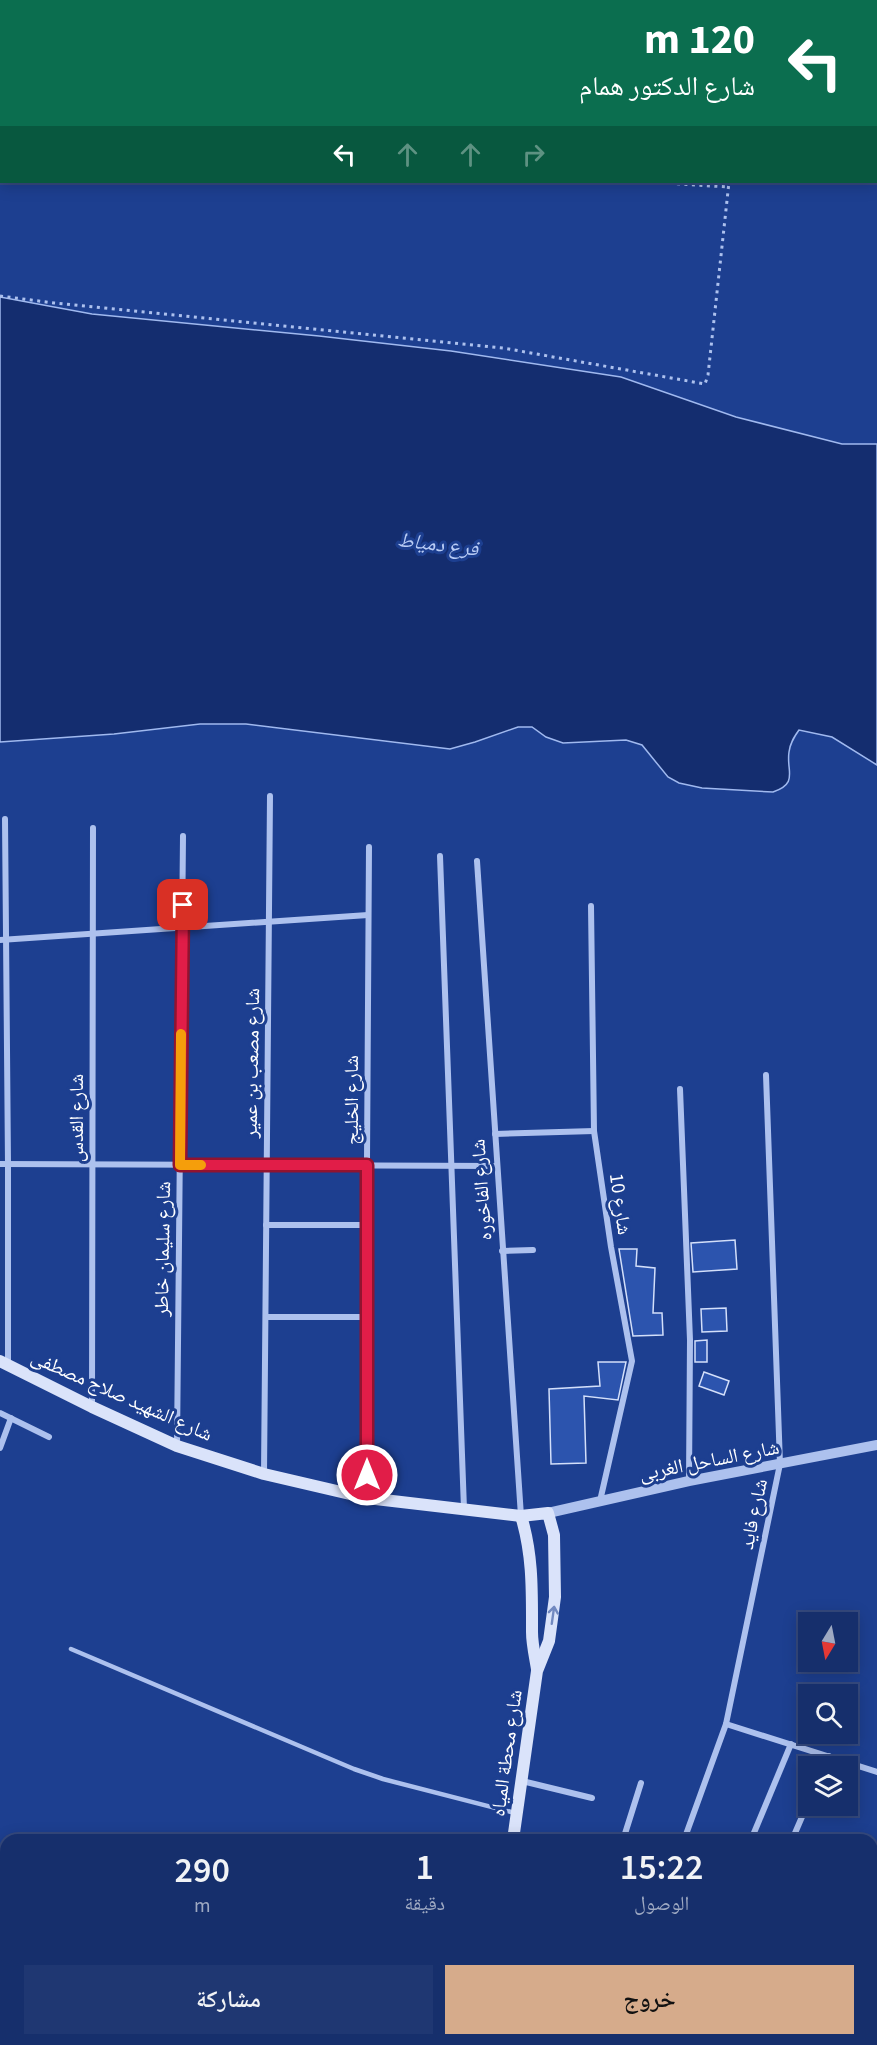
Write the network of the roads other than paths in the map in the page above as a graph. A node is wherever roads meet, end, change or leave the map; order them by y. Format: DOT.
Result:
graph roads {
  1 [pos="270,796"];
  2 [pos="5,819"];
  3 [pos="93,828"];
  4 [pos="183,836"];
  5 [pos="369,847"];
  6 [pos="440,856"];
  7 [pos="477,861"];
  8 [pos="591,906"];
  9 [pos="368,915"];
  10 [pos="269,922"];
  11 [pos="182,928"];
  12 [pos="94,934"];
  13 [pos="3,940"];
  14 [pos="766,1075"];
  15 [pos="680,1089"];
  16 [pos="594,1131"];
  17 [pos="495,1134"];
  18 [pos="0,1164"];
  19 [pos="8,1164"];
  20 [pos="92,1164"];
  21 [pos="180,1165"];
  22 [pos="267,1165"];
  23 [pos="367,1165"];
  24 [pos="450,1166"];
  25 [pos="496,1166"];
  26 [pos="266,1225"];
  27 [pos="367,1225"];
  28 [pos="533,1250"];
  29 [pos="502,1251"];
  30 [pos="266,1317"];
  31 [pos="366,1317"];
  32 [pos="4,1363"];
  33 [pos="92,1407"];
  34 [pos="0,1413"];
  35 [pos="11,1418"];
  36 [pos="50,1437"];
  37 [pos="877,1445"];
  38 [pos="177,1446"];
  39 [pos="0,1448"];
  40 [pos="780,1464"];
  41 [pos="264,1474"];
  42 [pos="689,1481"];
  43 [pos="367,1498"];
  44 [pos="600,1502"];
  45 [pos="464,1510"];
  46 [pos="548,1513"];
  47 [pos="521,1516"];
  48 [pos="71,1649"];
  49 [pos="537,1671"];
  50 [pos="726,1724"];
  51 [pos="791,1744"];
  52 [pos="829,1756"];
  53 [pos="858,1766"];
  54 [pos="877,1772"];
  55 [pos="522,1781"];
  56 [pos="641,1783"];
  57 [pos="592,1798"];
  58 [pos="517,1814"];
  59 [pos="802,1816"];
  60 [pos="514,1834"];
  61 [pos="625,1834"];
  62 [pos="686,1834"];
  63 [pos="754,1834"];
  64 [pos="795,1834"];
  1 -- 10 [label="street, شارع مصعب بن عمير"];
  2 -- 13 [label="street"];
  3 -- 12 [label="street, شارع القدس"];
  4 -- 11 [label="street, شارع سليمان خاطر"];
  5 -- 9 [label="street, شارع الخليج"];
  6 -- 24 [label="street"];
  7 -- 17 [label="street, شارع الفاخوره"];
  8 -- 16 [label="street, شارع 10"];
  9 -- 10 [label="street"];
  9 -- 23 [label="street, شارع الخليج"];
  10 -- 11 [label="street"];
  10 -- 22 [label="street, شارع مصعب بن عمير"];
  11 -- 12 [label="street"];
  11 -- 21 [label="street, شارع سليمان خاطر"];
  12 -- 13 [label="street"];
  12 -- 20 [label="street, شارع القدس"];
  13 -- 19 [label="street"];
  14 -- 40 [label="street, شارع فايد"];
  15 -- 42 [label="street"];
  16 -- 17 [label="street"];
  16 -- 44 [label="street, شارع 10"];
  17 -- 25 [label="street, شارع الفاخوره"];
  18 -- 19 [label="street"];
  19 -- 20 [label="street"];
  19 -- 32 [label="street"];
  20 -- 21 [label="street"];
  20 -- 33 [label="street, شارع القدس"];
  21 -- 22 [label="street"];
  21 -- 38 [label="street, شارع سليمان خاطر"];
  22 -- 23 [label="street"];
  22 -- 26 [label="street, شارع مصعب بن عمير"];
  23 -- 24 [label="street"];
  23 -- 27 [label="street, شارع الخليج"];
  24 -- 25 [label="street"];
  24 -- 45 [label="street"];
  25 -- 29 [label="street, شارع الفاخوره"];
  26 -- 27 [label="street"];
  26 -- 30 [label="street, شارع مصعب بن عمير"];
  27 -- 31 [label="street, شارع الخليج"];
  28 -- 29 [label="street"];
  29 -- 47 [label="street, شارع الفاخوره"];
  30 -- 31 [label="street"];
  30 -- 41 [label="street, شارع مصعب بن عمير"];
  31 -- 43 [label="street, شارع الخليج"];
  32 -- 33 [label="main road, شارع الشهيد صلاح مصطفى"];
  33 -- 38 [label="main road, شارع الشهيد صلاح مصطفى"];
  34 -- 35 [label="street"];
  35 -- 36 [label="street"];
  35 -- 39 [label="street"];
  37 -- 40 [label="street, شارع الساحل الغربى"];
  38 -- 41 [label="main road, شارع الشهيد صلاح مصطفى"];
  40 -- 42 [label="street, شارع الساحل الغربى"];
  40 -- 50 [label="street, شارع فايد"];
  41 -- 43 [label="main road, شارع الشهيد صلاح مصطفى"];
  42 -- 44 [label="street, شارع الساحل الغربى"];
  43 -- 45 [label="main road, شارع الشهيد صلاح مصطفى"];
  44 -- 46 [label="street, شارع الساحل الغربى"];
  45 -- 47 [label="main road, شارع الشهيد صلاح مصطفى"];
  46 -- 47 [label="main road, شارع الشهيد صلاح مصطفى"];
  49 -- 46 [label="main road, one-way"];
  47 -- 49 [label="main road"];
  48 -- 58 [label="lane"];
  49 -- 55 [label="main road, شارع محطة المياه"];
  50 -- 51 [label="street"];
  50 -- 62 [label="street, شارع فايد"];
  51 -- 52 [label="street"];
  51 -- 63 [label="street"];
  53 -- 54 [label="street"];
  55 -- 57 [label="street"];
  55 -- 58 [label="main road, شارع محطة المياه"];
  56 -- 61 [label="street"];
  58 -- 60 [label="main road, شارع محطة المياه"];
  59 -- 64 [label="street"];
}
